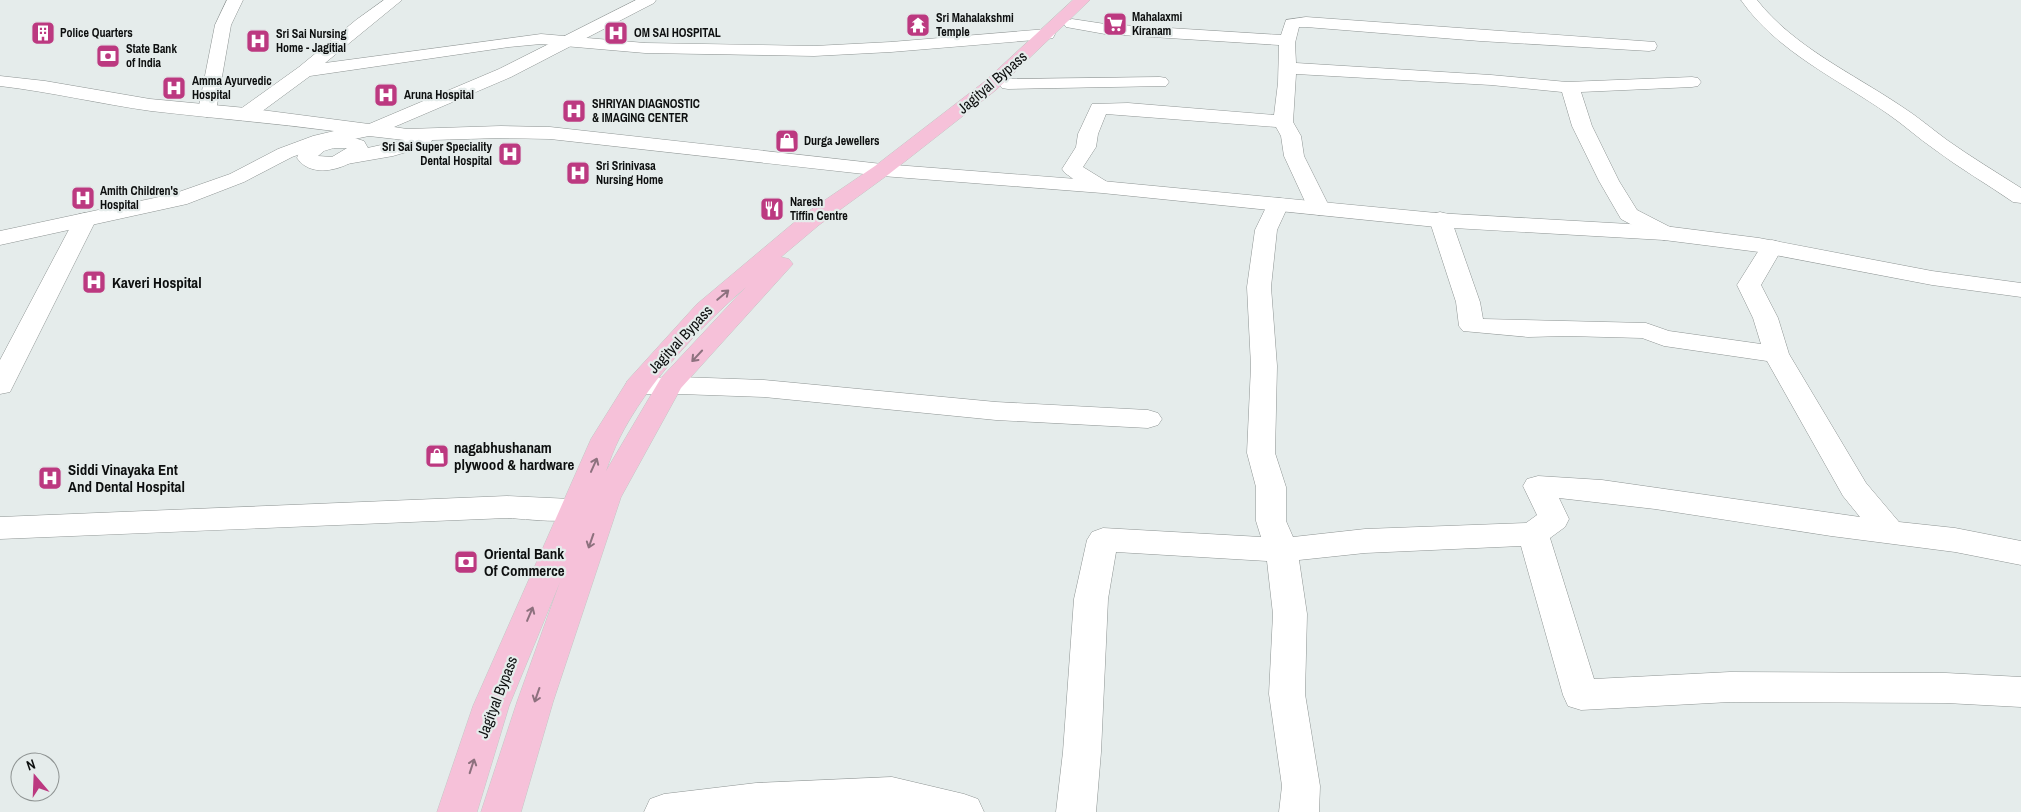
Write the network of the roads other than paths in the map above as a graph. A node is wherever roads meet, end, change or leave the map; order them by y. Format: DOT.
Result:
graph roads {
  1 [pos="235,0"];
  2 [pos="394,0"];
  3 [pos="648,0"];
  4 [pos="1082,0"];
  5 [pos="1098,0"];
  6 [pos="1749,0"];
  7 [pos="1072,24"];
  8 [pos="1046,34"];
  9 [pos="570,40"];
  10 [pos="1288,41"];
  11 [pos="1649,46"];
  12 [pos="1286,68"];
  13 [pos="305,71"];
  14 [pos="0,81"];
  15 [pos="1160,82"];
  16 [pos="1692,82"];
  17 [pos="1008,84"];
  18 [pos="1570,87"];
  19 [pos="207,110"];
  20 [pos="246,114"];
  21 [pos="1283,122"];
  22 [pos="374,129"];
  23 [pos="426,134"];
  24 [pos="327,141"];
  25 [pos="893,170"];
  26 [pos="1102,187"];
  27 [pos="2021,197"];
  28 [pos="1278,204"];
  29 [pos="1319,208"];
  30 [pos="1440,218"];
  31 [pos="85,220"];
  32 [pos="1664,233"];
  33 [pos="0,238"];
  34 [pos="1772,247"];
  35 [pos="2021,290"];
  36 [pos="1776,354"];
  37 [pos="670,384"];
  38 [pos="0,386"];
  39 [pos="638,386"];
  40 [pos="1148,419"];
  41 [pos="606,497"];
  42 [pos="574,510"];
  43 [pos="0,528"];
  44 [pos="1889,531"];
  45 [pos="1533,534"];
  46 [pos="1282,550"];
  47 [pos="2021,553"];
  48 [pos="2021,692"];
  49 [pos="457,812"];
  50 [pos="500,812"];
  51 [pos="664,812"];
  52 [pos="964,812"];
  53 [pos="1076,812"];
  54 [pos="1299,812"];
  1 -- 19 [label="street"];
  2 -- 13 [label="street"];
  3 -- 9 [label="street"];
  4 -- 8 [label="main road, Jagityal Bypass"];
  5 -- 7 [label="main road, Jagityal Bypass"];
  6 -- 27 [label="street"];
  7 -- 10 [label="street"];
  7 -- 17 [label="main road, Jagityal Bypass"];
  8 -- 9 [label="street"];
  8 -- 25 [label="main road, Jagityal Bypass"];
  9 -- 13 [label="street"];
  9 -- 22 [label="street"];
  10 -- 11 [label="street"];
  10 -- 12 [label="street"];
  12 -- 18 [label="street"];
  12 -- 21 [label="street"];
  13 -- 20 [label="street"];
  14 -- 19 [label="street"];
  15 -- 17 [label="street"];
  16 -- 18 [label="street"];
  17 -- 25 [label="main road, Jagityal Bypass"];
  18 -- 32 [label="street"];
  19 -- 20 [label="street"];
  20 -- 22 [label="street"];
  21 -- 26 [label="street"];
  21 -- 29 [label="street"];
  22 -- 23 [label="street"];
  22 -- 24 [label="street"];
  23 -- 24 [label="street"];
  23 -- 25 [label="street"];
  24 -- 31 [label="street"];
  25 -- 26 [label="street"];
  25 -- 37 [label="main road, Jagityal Bypass, one-way"];
  39 -- 25 [label="main road, Jagityal Bypass, one-way"];
  26 -- 28 [label="street"];
  28 -- 29 [label="street"];
  28 -- 46 [label="street"];
  29 -- 30 [label="street"];
  30 -- 32 [label="street"];
  30 -- 36 [label="street"];
  31 -- 33 [label="street"];
  31 -- 38 [label="street"];
  32 -- 34 [label="street"];
  34 -- 35 [label="street"];
  34 -- 36 [label="street"];
  36 -- 44 [label="street"];
  37 -- 39 [label="street"];
  37 -- 40 [label="street"];
  37 -- 41 [label="main road, Jagityal Bypass"];
  42 -- 39 [label="main road, Jagityal Bypass, one-way"];
  41 -- 42 [label="street"];
  41 -- 50 [label="main road, Jagityal Bypass, one-way"];
  42 -- 43 [label="street"];
  49 -- 42 [label="main road, Jagityal Bypass, one-way"];
  44 -- 45 [label="street"];
  44 -- 47 [label="street"];
  45 -- 46 [label="street"];
  45 -- 48 [label="street"];
  46 -- 53 [label="street"];
  46 -- 54 [label="street"];
  51 -- 52 [label="street"];
}
